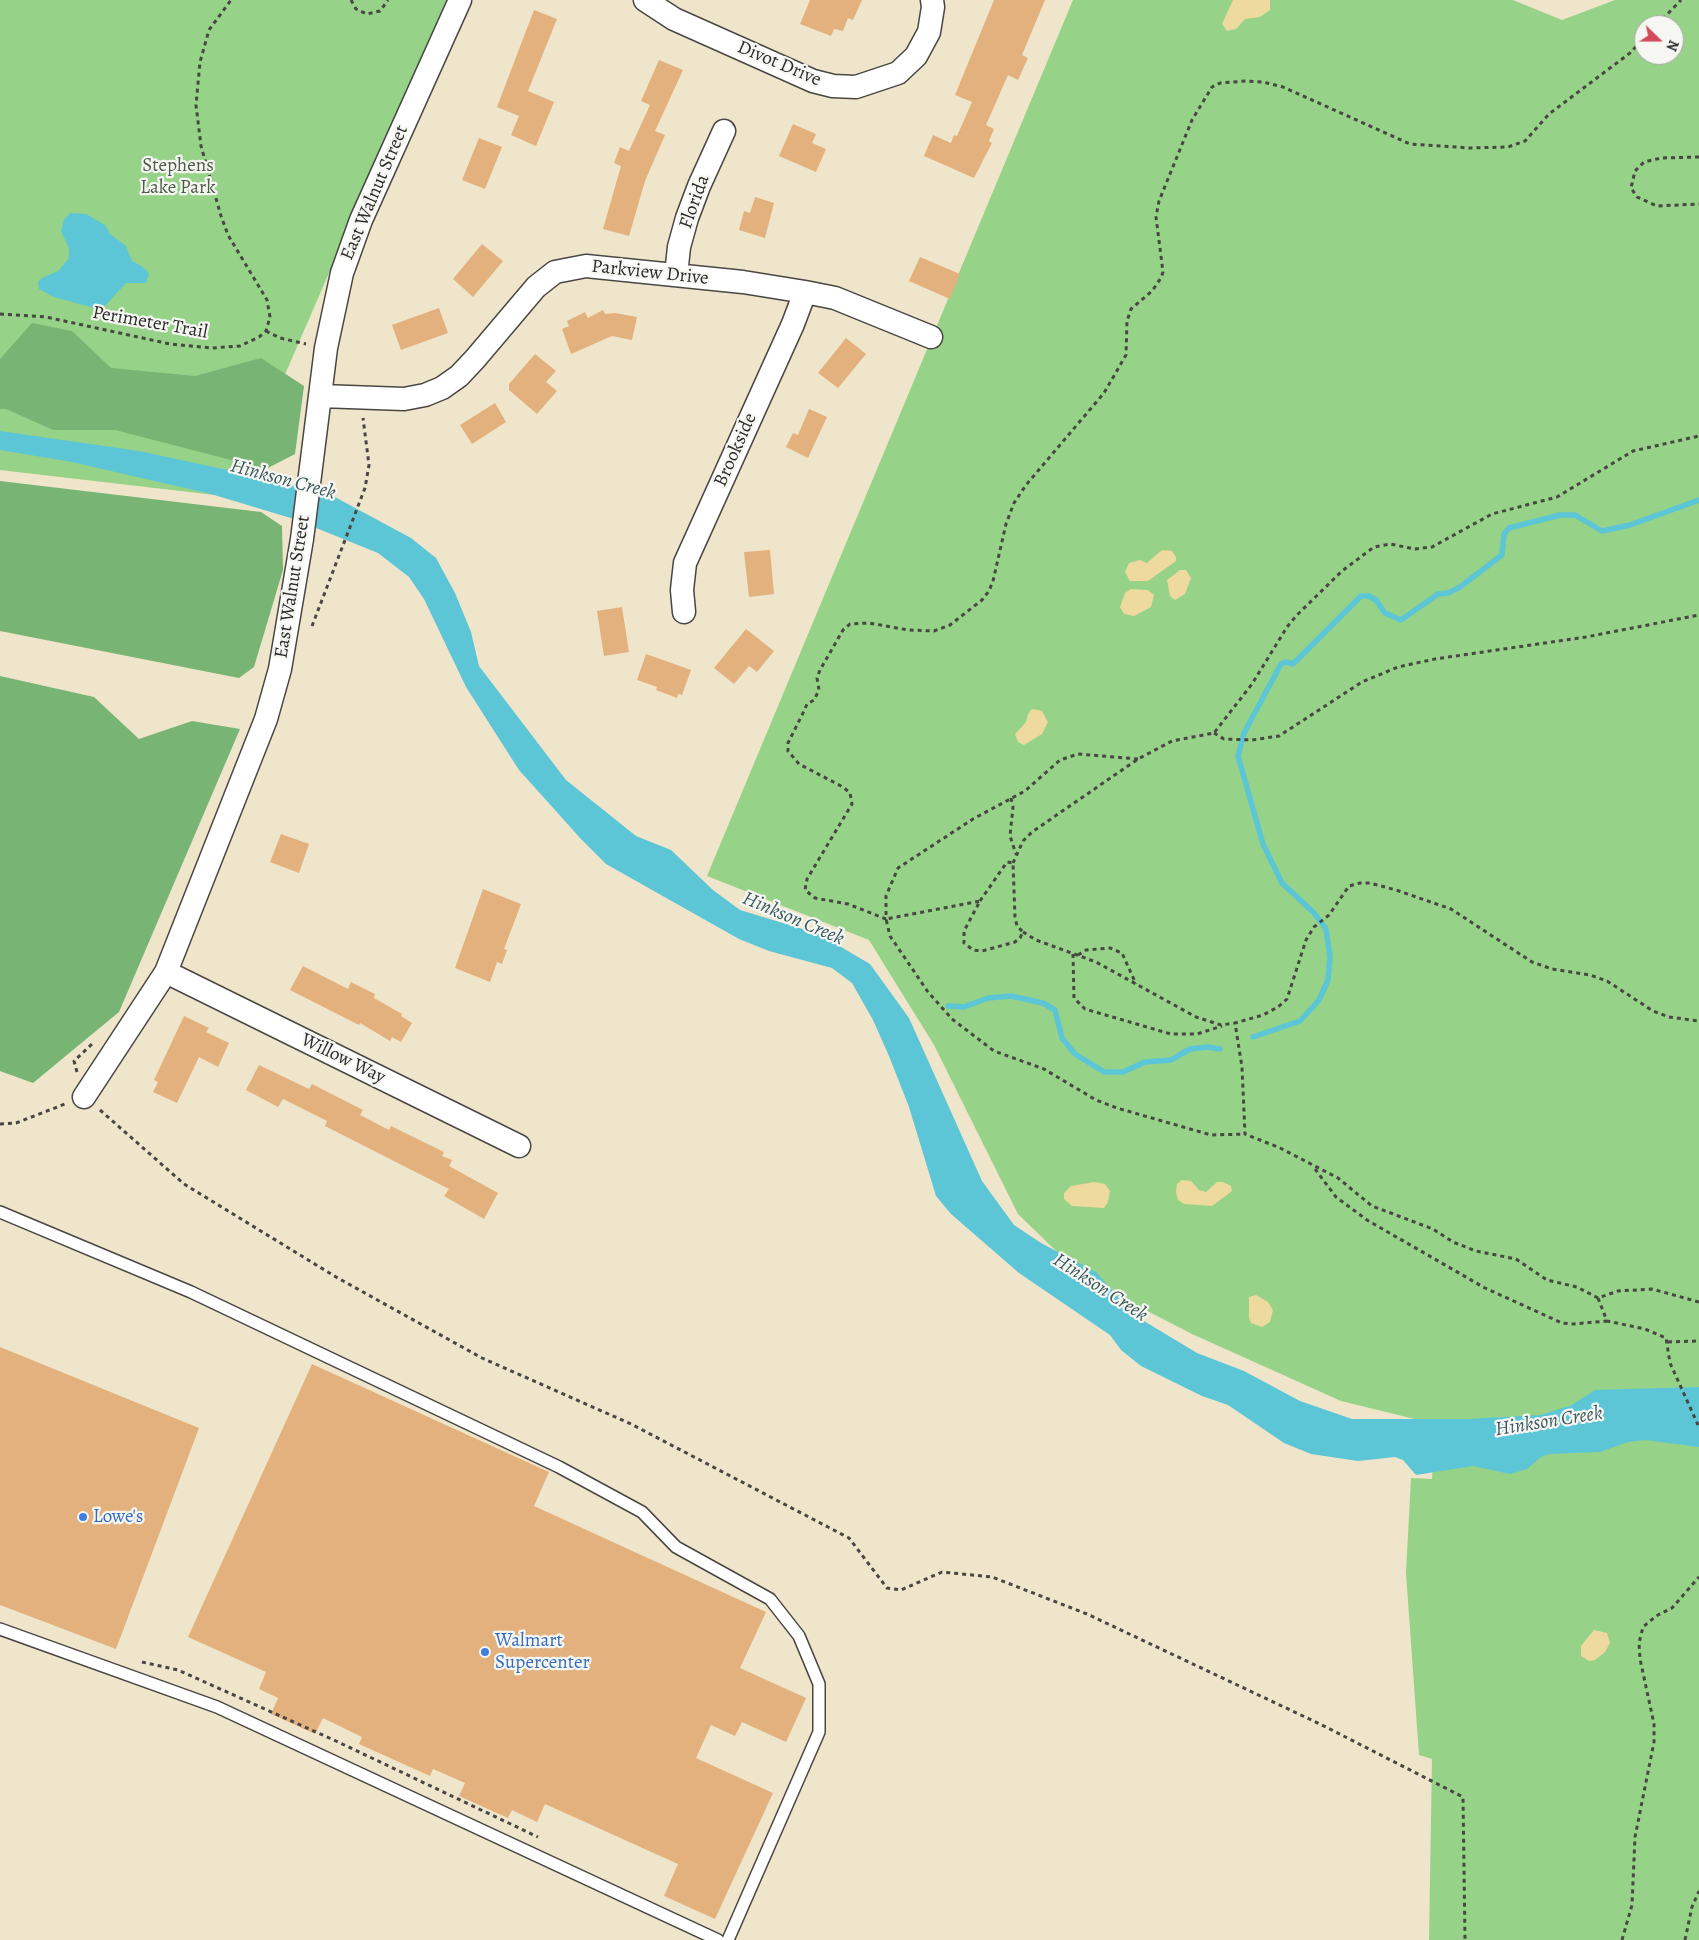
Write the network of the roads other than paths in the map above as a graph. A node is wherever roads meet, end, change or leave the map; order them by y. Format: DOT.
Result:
graph roads {
  1 [pos="460,0"];
  2 [pos="645,0"];
  3 [pos="932,0"];
  4 [pos="724,131"];
  5 [pos="676,275"];
  6 [pos="805,292"];
  7 [pos="931,337"];
  8 [pos="321,396"];
  9 [pos="684,612"];
  10 [pos="166,972"];
  11 [pos="84,1096"];
  12 [pos="519,1146"];
  13 [pos="0,1212"];
  14 [pos="0,1629"];
  15 [pos="718,1940"];
  16 [pos="728,1940"];
  1 -- 8 [label="street, East Walnut Street"];
  2 -- 3 [label="street, Divot Drive"];
  4 -- 5 [label="street, Florida"];
  5 -- 6 [label="street, Parkview Drive"];
  5 -- 8 [label="street, Parkview Drive"];
  6 -- 7 [label="street, Parkview Drive"];
  6 -- 9 [label="street, Brookside"];
  8 -- 10 [label="street, East Walnut Street"];
  10 -- 11 [label="street, East Walnut Street"];
  10 -- 12 [label="street, Willow Way"];
  13 -- 16 [label="lane"];
  14 -- 15 [label="lane"];
}
